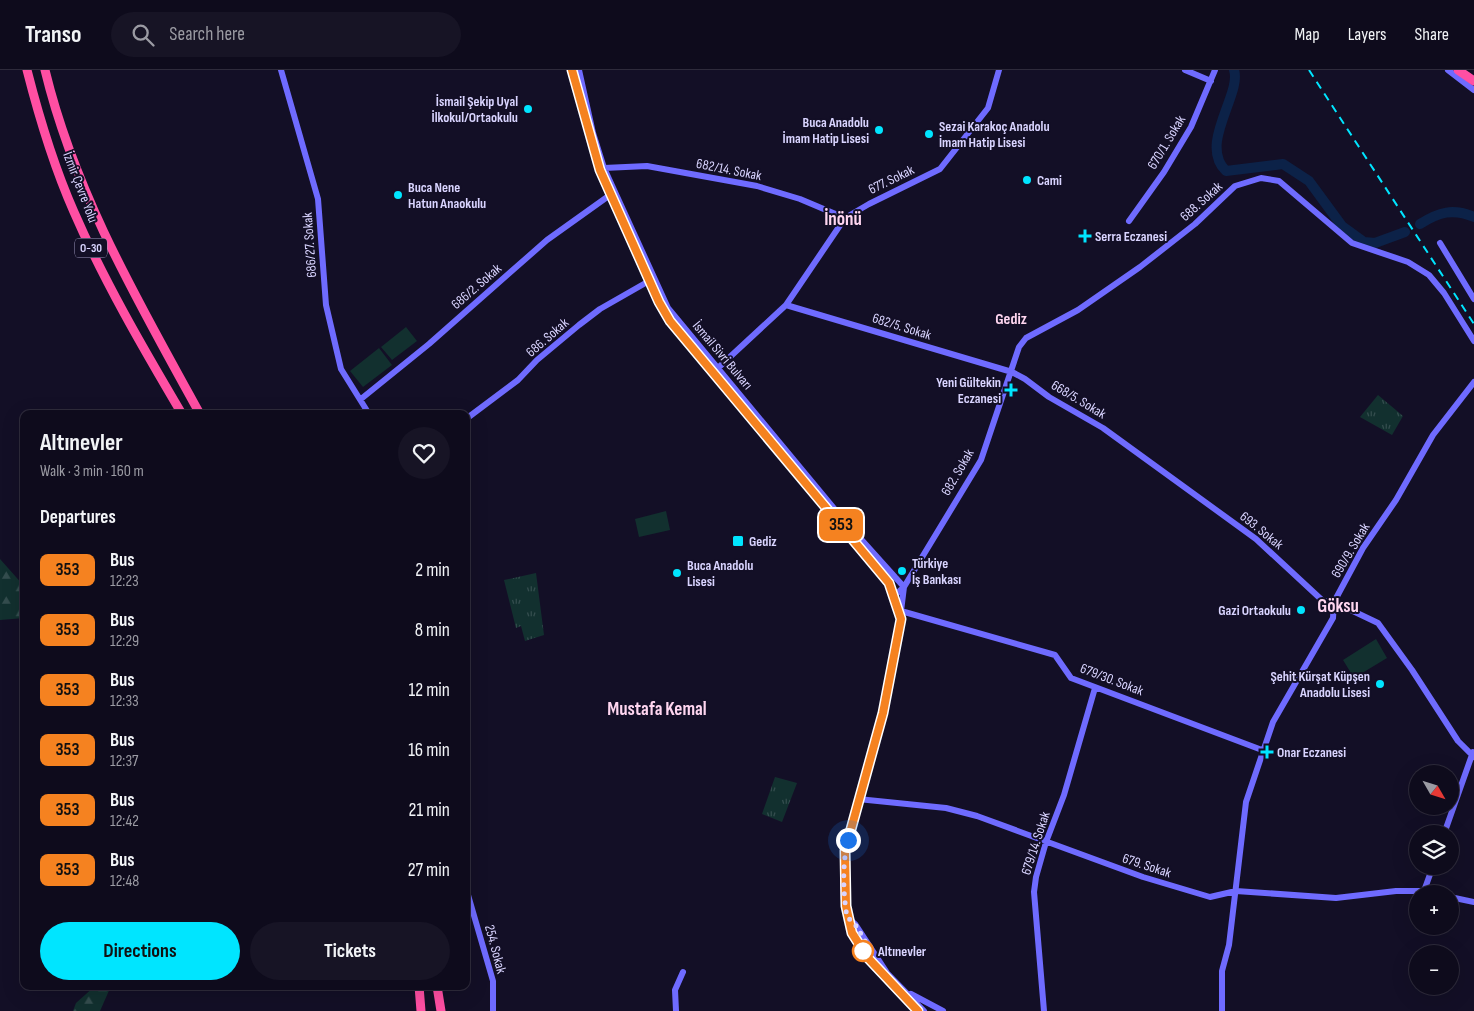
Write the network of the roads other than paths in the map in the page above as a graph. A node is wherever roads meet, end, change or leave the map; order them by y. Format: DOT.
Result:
graph roads {
  1 [pos="27,70"];
  2 [pos="45,70"];
  3 [pos="281,70"];
  4 [pos="572,70"];
  5 [pos="579,70"];
  6 [pos="992,70"];
  7 [pos="1184,70"];
  8 [pos="1215,70"];
  9 [pos="1448,70"];
  10 [pos="1458,70"];
  11 [pos="998,73"];
  12 [pos="1211,81"];
  13 [pos="1474,81"];
  14 [pos="1474,90"];
  15 [pos="604,168"];
  16 [pos="610,195"];
  17 [pos="845,218"];
  18 [pos="1128,221"];
  19 [pos="1440,243"];
  20 [pos="650,281"];
  21 [pos="1474,299"];
  22 [pos="786,305"];
  23 [pos="1474,341"];
  24 [pos="1019,347"];
  25 [pos="718,368"];
  26 [pos="1012,372"];
  27 [pos="1474,382"];
  28 [pos="361,399"];
  29 [pos="180,410"];
  30 [pos="198,410"];
  31 [pos="367,410"];
  32 [pos="470,416"];
  33 [pos="1132,449"];
  34 [pos="904,588"];
  35 [pos="893,597"];
  36 [pos="1334,602"];
  37 [pos="901,611"];
  38 [pos="901,619"];
  39 [pos="1095,688"];
  40 [pos="1262,750"];
  41 [pos="1473,754"];
  42 [pos="858,799"];
  43 [pos="1447,825"];
  44 [pos="1046,842"];
  45 [pos="1236,891"];
  46 [pos="1409,891"];
  47 [pos="1459,899"];
  48 [pos="1473,902"];
  49 [pos="470,903"];
  50 [pos="847,917"];
  51 [pos="683,972"];
  52 [pos="418,990"];
  53 [pos="438,990"];
  54 [pos="904,990"];
  55 [pos="421,1011"];
  56 [pos="441,1011"];
  57 [pos="493,1011"];
  58 [pos="676,1011"];
  59 [pos="918,1011"];
  60 [pos="924,1011"];
  61 [pos="943,1011"];
  62 [pos="1044,1011"];
  63 [pos="1222,1011"];
  1 -- 29 [label="highway, İzmir Çevre Yolu / O-30"];
  2 -- 30 [label="highway, İzmir Çevre Yolu / O-30"];
  3 -- 28 [label="street, 686/27. Sokak"];
  4 -- 16 [label="street, İsmail Sivri Bulvarı"];
  5 -- 15 [label="street, İsmail Sivri Bulvarı"];
  6 -- 11 [label="street"];
  7 -- 12 [label="street"];
  8 -- 12 [label="street, 670/1. Sokak"];
  9 -- 14 [label="street"];
  10 -- 13 [label="highway"];
  11 -- 17 [label="street, 677. Sokak"];
  12 -- 18 [label="street, 670/1. Sokak"];
  15 -- 17 [label="street, 682/14. Sokak"];
  15 -- 25 [label="street, İsmail Sivri Bulvarı"];
  16 -- 20 [label="street, İsmail Sivri Bulvarı"];
  16 -- 28 [label="street, 686/2. Sokak"];
  17 -- 22 [label="street, 677. Sokak"];
  19 -- 21 [label="street"];
  20 -- 32 [label="street, 686. Sokak"];
  20 -- 35 [label="street, İsmail Sivri Bulvarı"];
  22 -- 25 [label="street, 677. Sokak"];
  22 -- 26 [label="street, 682/5. Sokak"];
  23 -- 24 [label="street, 688. Sokak"];
  24 -- 26 [label="street, 682. Sokak"];
  25 -- 34 [label="street, İsmail Sivri Bulvarı"];
  26 -- 33 [label="street, 668/5. Sokak"];
  26 -- 34 [label="street, 682. Sokak"];
  27 -- 36 [label="street, 690/9. Sokak"];
  28 -- 31 [label="street, 686/27. Sokak"];
  33 -- 36 [label="street, 693. Sokak"];
  34 -- 35 [label="street, 682. Sokak"];
  34 -- 37 [label="street"];
  35 -- 38 [label="street, İsmail Sivri Bulvarı"];
  36 -- 40 [label="street, 690/9. Sokak"];
  36 -- 41 [label="street, 693. Sokak"];
  37 -- 38 [label="street"];
  37 -- 39 [label="street, 679/30. Sokak"];
  38 -- 42 [label="street"];
  39 -- 40 [label="street, 679/30. Sokak"];
  39 -- 44 [label="street, 679/14. Sokak"];
  40 -- 45 [label="street, 690/9. Sokak"];
  41 -- 43 [label="street"];
  42 -- 44 [label="street, 679. Sokak"];
  42 -- 50 [label="street"];
  44 -- 45 [label="street, 679. Sokak"];
  44 -- 62 [label="street, 679/14. Sokak"];
  45 -- 46 [label="street, 679. Sokak"];
  45 -- 63 [label="street, 690/9. Sokak"];
  47 -- 48 [label="street"];
  49 -- 57 [label="street, 254. Sokak"];
  50 -- 54 [label="street"];
  50 -- 59 [label="street"];
  51 -- 58 [label="street"];
  52 -- 55 [label="highway"];
  53 -- 56 [label="highway"];
  54 -- 60 [label="street"];
  54 -- 61 [label="street"];
}
